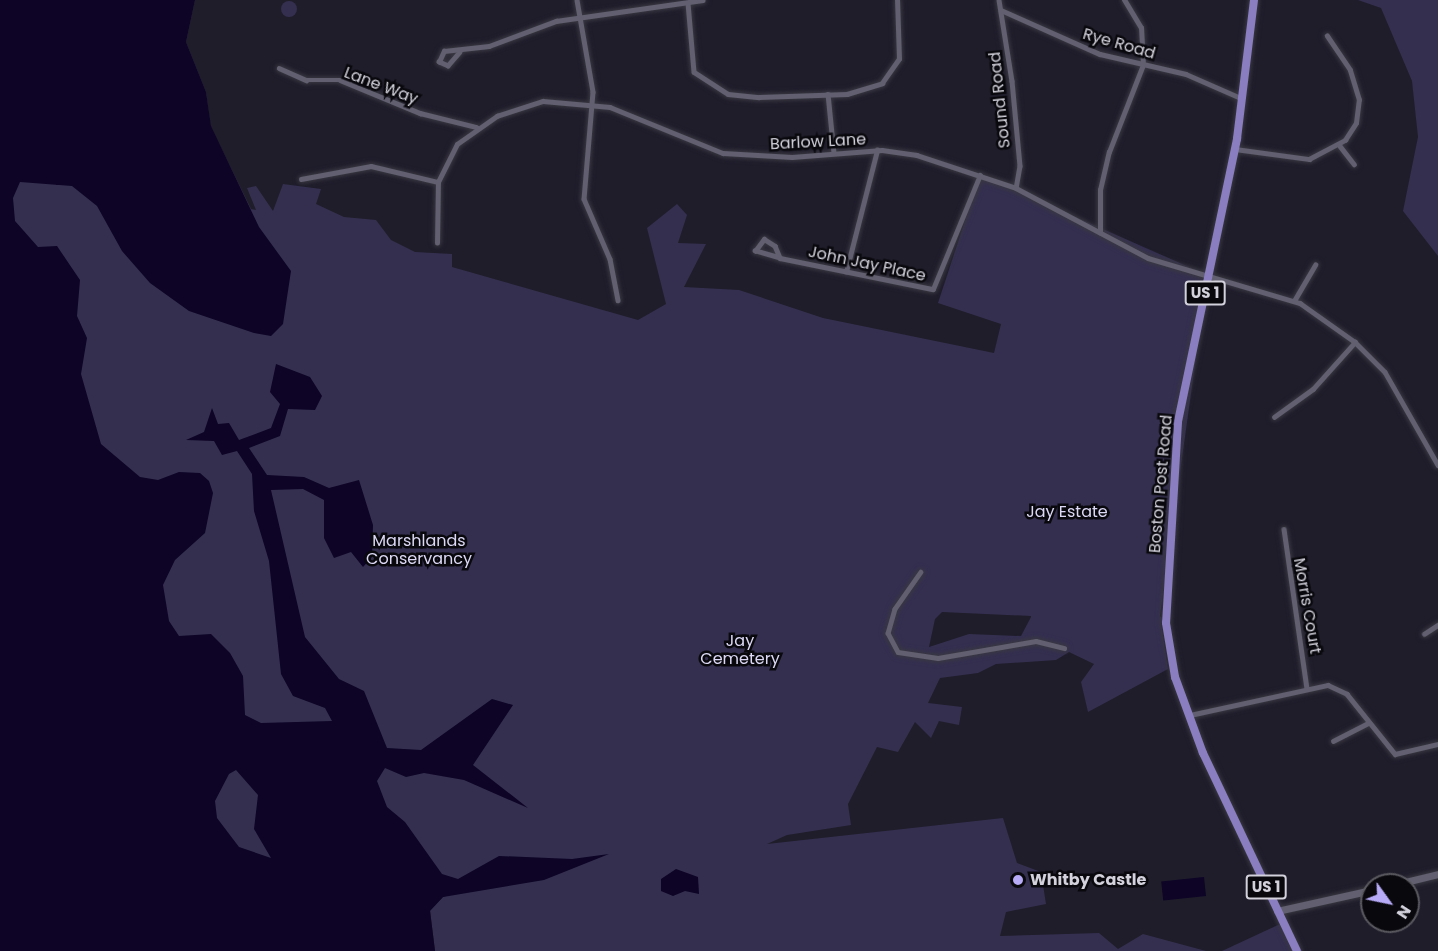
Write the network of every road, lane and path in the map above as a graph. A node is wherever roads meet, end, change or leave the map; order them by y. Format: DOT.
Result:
graph roads {
  1 [pos="578,0"];
  2 [pos="703,0"];
  3 [pos="897,0"];
  4 [pos="999,0"];
  5 [pos="1124,0"];
  6 [pos="1254,0"];
  7 [pos="688,3"];
  8 [pos="1001,10"];
  9 [pos="580,19"];
  10 [pos="1327,36"];
  11 [pos="460,52"];
  12 [pos="1143,65"];
  13 [pos="279,68"];
  14 [pos="828,94"];
  15 [pos="1241,98"];
  16 [pos="593,104"];
  17 [pos="476,127"];
  18 [pos="1340,146"];
  19 [pos="1235,149"];
  20 [pos="877,150"];
  21 [pos="834,153"];
  22 [pos="1354,164"];
  23 [pos="980,175"];
  24 [pos="301,179"];
  25 [pos="438,182"];
  26 [pos="1016,188"];
  27 [pos="1100,233"];
  28 [pos="437,243"];
  29 [pos="780,258"];
  30 [pos="1315,265"];
  31 [pos="846,272"];
  32 [pos="1208,277"];
  33 [pos="618,300"];
  34 [pos="1294,301"];
  35 [pos="1355,342"];
  36 [pos="1274,417"];
  37 [pos="1438,465"];
  38 [pos="1284,529"];
  39 [pos="921,572"];
  40 [pos="1438,625"];
  41 [pos="1424,634"];
  42 [pos="1064,648"];
  43 [pos="1307,688"];
  44 [pos="1188,716"];
  45 [pos="1368,723"];
  46 [pos="1333,741"];
  47 [pos="1438,744"];
  48 [pos="1438,874"];
  49 [pos="1420,878"];
  50 [pos="1360,893"];
  51 [pos="1277,911"];
  52 [pos="1296,951"];
  1 -- 9 [label="street"];
  2 -- 7 [label="street"];
  3 -- 14 [label="street"];
  4 -- 8 [label="street"];
  5 -- 12 [label="street"];
  6 -- 15 [label="main road, Boston Post Road / US 1"];
  7 -- 9 [label="street"];
  7 -- 14 [label="street"];
  8 -- 12 [label="street, Rye Road"];
  8 -- 26 [label="street, Sound Road"];
  9 -- 11 [label="street"];
  9 -- 16 [label="street"];
  10 -- 18 [label="street"];
  11 -- 11 [label="street"];
  12 -- 15 [label="street, Rye Road"];
  12 -- 27 [label="street"];
  13 -- 17 [label="street, Lane Way"];
  14 -- 21 [label="street"];
  15 -- 19 [label="main road, Boston Post Road / US 1"];
  16 -- 17 [label="street, Barlow Lane"];
  16 -- 21 [label="street, Barlow Lane"];
  16 -- 33 [label="street"];
  17 -- 25 [label="street, Barlow Lane"];
  18 -- 19 [label="street"];
  18 -- 22 [label="street"];
  19 -- 32 [label="main road, Boston Post Road / US 1"];
  20 -- 21 [label="street, Barlow Lane"];
  20 -- 23 [label="street, Barlow Lane"];
  20 -- 31 [label="street"];
  23 -- 26 [label="street, Barlow Lane"];
  23 -- 31 [label="street, John Jay Place"];
  24 -- 25 [label="street"];
  25 -- 28 [label="street, Barlow Lane"];
  26 -- 27 [label="street, Barlow Lane"];
  27 -- 32 [label="street, Barlow Lane"];
  29 -- 29 [label="street, John Jay Place"];
  29 -- 31 [label="street, John Jay Place"];
  30 -- 34 [label="street"];
  32 -- 34 [label="street, Barlow Lane"];
  32 -- 44 [label="main road, Boston Post Road / US 1"];
  34 -- 35 [label="street, Barlow Lane"];
  35 -- 36 [label="street"];
  35 -- 37 [label="street, Barlow Lane"];
  38 -- 43 [label="street, Morris Court"];
  39 -- 42 [label="street"];
  40 -- 41 [label="street"];
  43 -- 44 [label="street"];
  43 -- 45 [label="street"];
  44 -- 51 [label="main road, Boston Post Road / US 1"];
  45 -- 46 [label="street"];
  45 -- 47 [label="street"];
  48 -- 49 [label="street"];
  50 -- 51 [label="street"];
  51 -- 52 [label="main road, Boston Post Road / US 1"];
}
